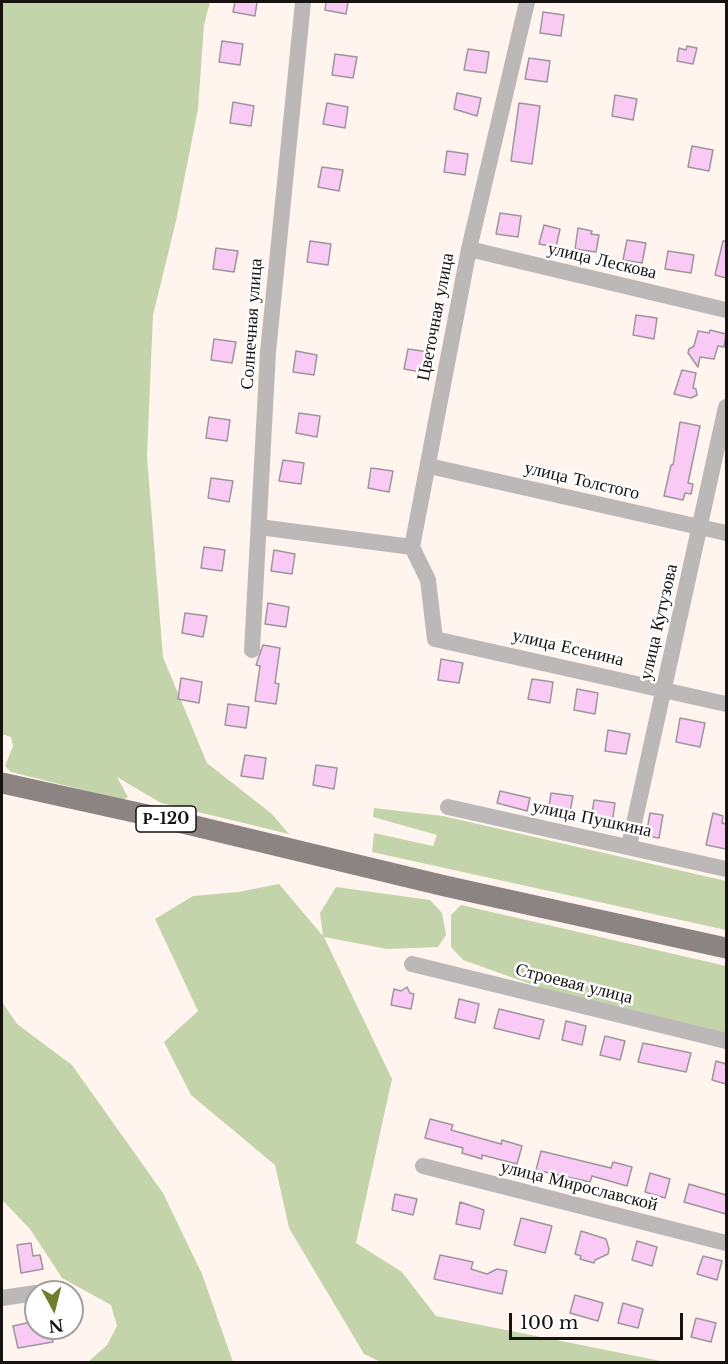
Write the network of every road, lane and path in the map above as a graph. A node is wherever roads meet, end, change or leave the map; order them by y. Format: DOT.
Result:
graph roads {
  1 [pos="303,2"];
  2 [pos="527,2"];
  3 [pos="469,249"];
  4 [pos="726,310"];
  5 [pos="726,407"];
  6 [pos="429,466"];
  7 [pos="259,527"];
  8 [pos="702,527"];
  9 [pos="726,533"];
  10 [pos="412,546"];
  11 [pos="252,650"];
  12 [pos="664,690"];
  13 [pos="726,704"];
  14 [pos="2,783"];
  15 [pos="448,807"];
  16 [pos="629,846"];
  17 [pos="726,869"];
  18 [pos="726,948"];
  19 [pos="412,964"];
  20 [pos="726,1041"];
  21 [pos="423,1166"];
  22 [pos="726,1243"];
  23 [pos="24,1295"];
  24 [pos="2,1298"];
  1 -- 7 [label="street, Солнечная улица"];
  2 -- 3 [label="street, Цветочная улица"];
  3 -- 4 [label="street, улица Лескова"];
  3 -- 6 [label="street, Цветочная улица"];
  5 -- 8 [label="street, улица Кутузова"];
  6 -- 8 [label="street, улица Толстого"];
  6 -- 10 [label="street, Цветочная улица"];
  7 -- 10 [label="street"];
  7 -- 11 [label="street, Солнечная улица"];
  8 -- 9 [label="street, улица Толстого"];
  8 -- 12 [label="street, улица Кутузова"];
  10 -- 12 [label="street, улица Есенина"];
  12 -- 13 [label="street, улица Есенина"];
  12 -- 16 [label="street, улица Кутузова"];
  14 -- 18 [label="main road, Р-120"];
  15 -- 16 [label="street, улица Пушкина"];
  16 -- 17 [label="street, улица Пушкина"];
  19 -- 20 [label="street, Строевая улица"];
  21 -- 22 [label="street, улица Мирославской"];
  23 -- 24 [label="street"];
}
